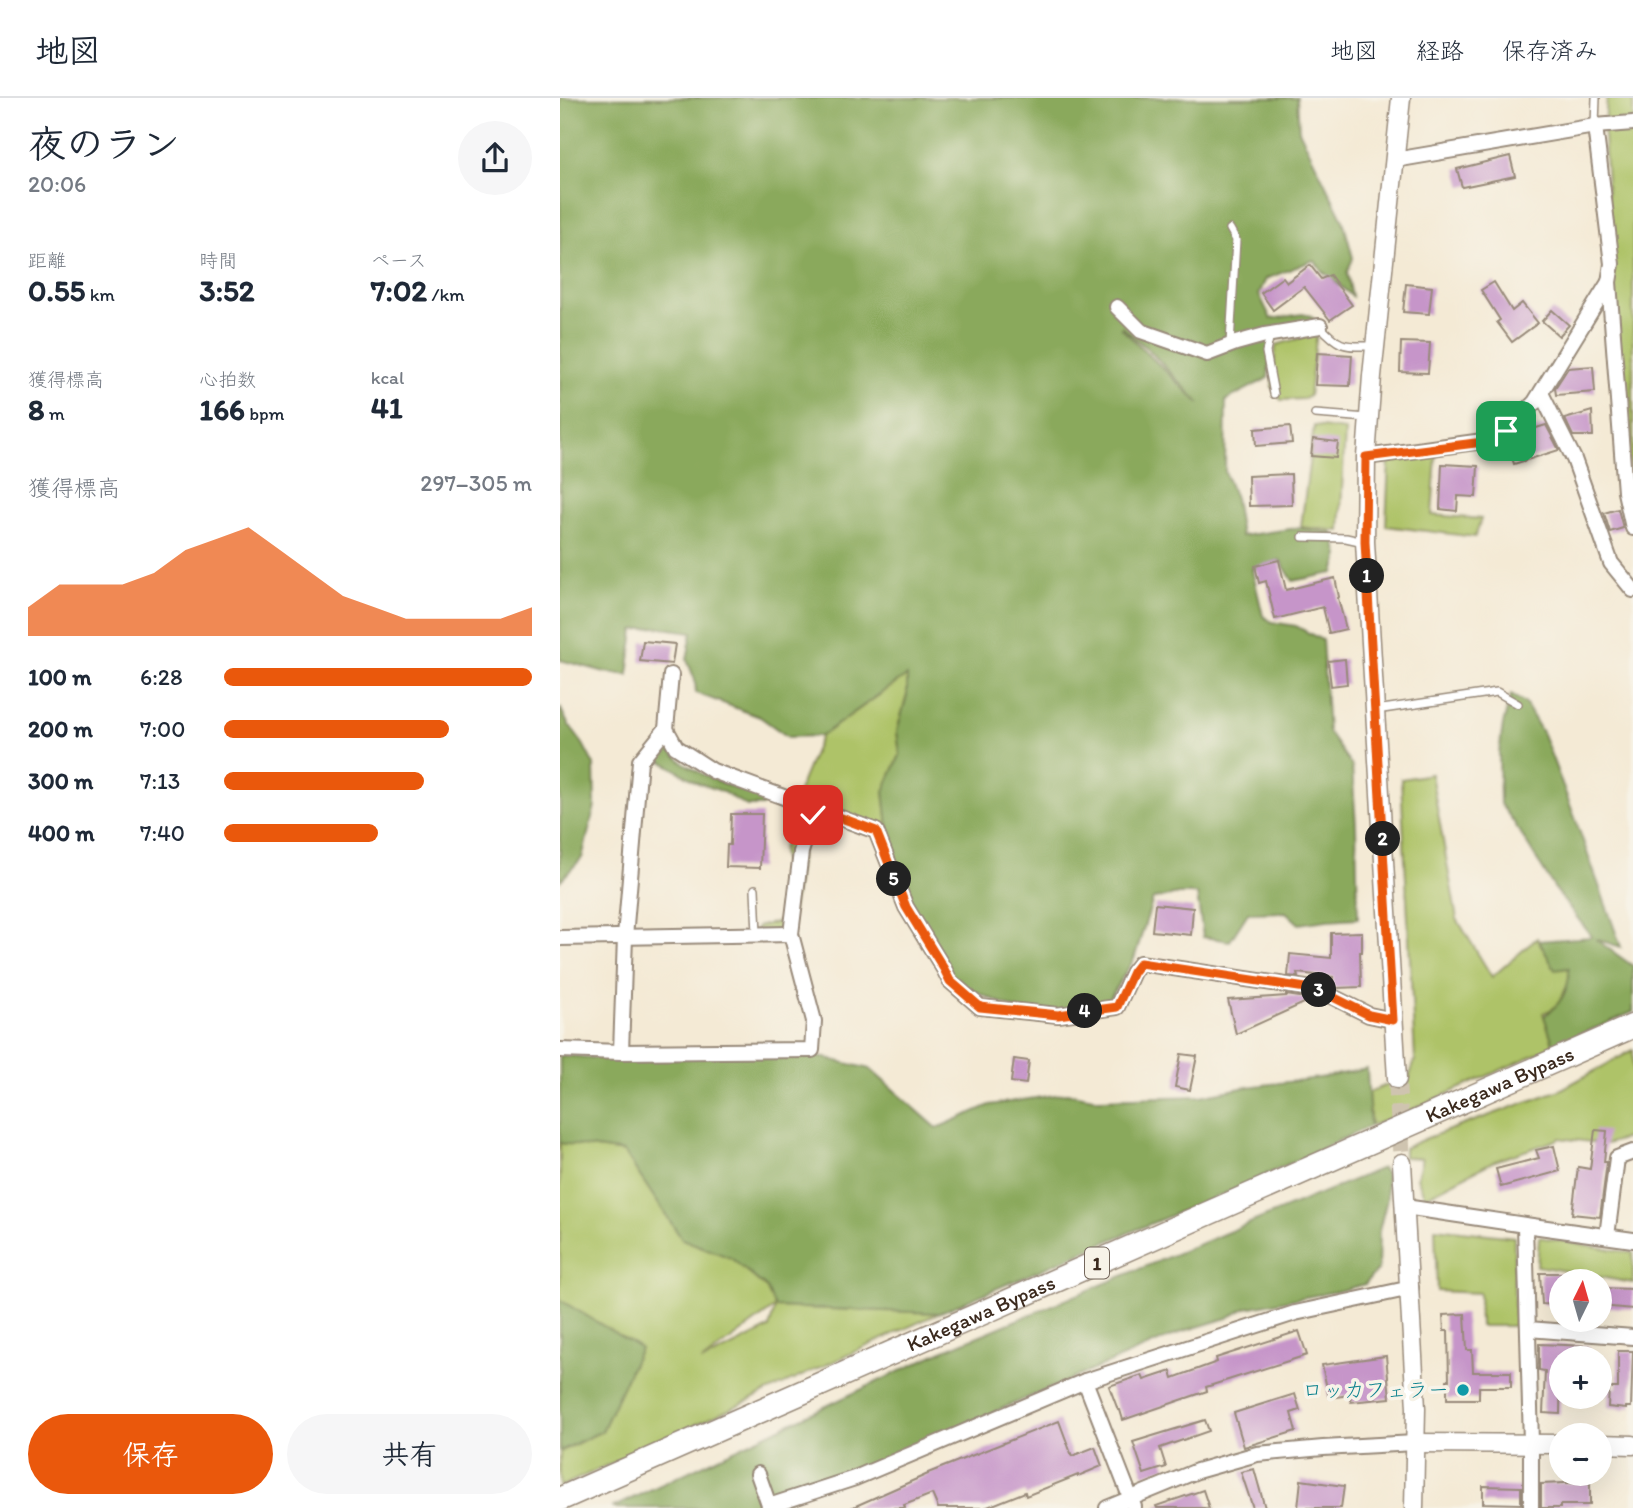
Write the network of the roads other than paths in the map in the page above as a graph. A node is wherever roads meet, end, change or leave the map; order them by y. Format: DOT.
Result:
graph roads {
  1 [pos="1401,98"];
  2 [pos="1596,98"];
  3 [pos="1633,123"];
  4 [pos="1603,125"];
  5 [pos="1395,160"];
  6 [pos="1230,229"];
  7 [pos="1609,282"];
  8 [pos="1117,307"];
  9 [pos="1318,323"];
  10 [pos="1270,334"];
  11 [pos="1230,345"];
  12 [pos="1375,346"];
  13 [pos="1541,393"];
  14 [pos="1274,394"];
  15 [pos="1315,414"];
  16 [pos="1369,418"];
  17 [pos="1366,457"];
  18 [pos="1633,528"];
  19 [pos="1303,537"];
  20 [pos="1365,542"];
  21 [pos="1633,590"];
  22 [pos="671,675"];
  23 [pos="1518,704"];
  24 [pos="1375,710"];
  25 [pos="666,729"];
  26 [pos="815,808"];
  27 [pos="755,889"];
  28 [pos="791,933"];
  29 [pos="757,934"];
  30 [pos="625,937"];
  31 [pos="560,938"];
  32 [pos="1393,1020"];
  33 [pos="1633,1026"];
  34 [pos="560,1050"];
  35 [pos="621,1052"];
  36 [pos="1397,1079"];
  37 [pos="1633,1152"];
  38 [pos="1402,1163"];
  39 [pos="1405,1207"];
  40 [pos="1525,1225"];
  41 [pos="1607,1236"];
  42 [pos="1633,1240"];
  43 [pos="1411,1288"];
  44 [pos="1528,1329"];
  45 [pos="1633,1337"];
  46 [pos="1085,1381"];
  47 [pos="1415,1443"];
  48 [pos="1531,1443"];
  49 [pos="1549,1444"];
  50 [pos="1612,1444"];
  51 [pos="1633,1445"];
  52 [pos="758,1474"];
  53 [pos="560,1499"];
  54 [pos="1133,1503"];
  55 [pos="770,1507"];
  56 [pos="1107,1508"];
  57 [pos="1415,1508"];
  58 [pos="1531,1508"];
  1 -- 5 [label="street"];
  2 -- 4 [label="lane"];
  3 -- 4 [label="street"];
  4 -- 5 [label="street"];
  4 -- 7 [label="street"];
  5 -- 12 [label="street"];
  6 -- 11 [label="lane"];
  7 -- 13 [label="street"];
  7 -- 18 [label="street"];
  8 -- 11 [label="street"];
  9 -- 10 [label="street"];
  9 -- 12 [label="lane"];
  10 -- 11 [label="street"];
  10 -- 14 [label="lane"];
  12 -- 16 [label="street"];
  13 -- 17 [label="street"];
  13 -- 21 [label="street"];
  15 -- 16 [label="lane"];
  16 -- 17 [label="street"];
  17 -- 20 [label="street"];
  19 -- 20 [label="lane"];
  20 -- 24 [label="street"];
  22 -- 25 [label="street"];
  23 -- 24 [label="lane"];
  24 -- 32 [label="street"];
  25 -- 26 [label="street"];
  25 -- 30 [label="street"];
  26 -- 28 [label="street"];
  26 -- 32 [label="street"];
  27 -- 29 [label="lane"];
  28 -- 29 [label="street"];
  28 -- 35 [label="street"];
  29 -- 30 [label="street"];
  30 -- 31 [label="street"];
  30 -- 35 [label="street"];
  32 -- 36 [label="street"];
  33 -- 53 [label="highway, Kakegawa Bypass / 1"];
  34 -- 35 [label="street"];
  37 -- 41 [label="street"];
  38 -- 39 [label="street"];
  39 -- 40 [label="street"];
  39 -- 43 [label="street"];
  40 -- 41 [label="street"];
  40 -- 44 [label="street"];
  41 -- 42 [label="street"];
  43 -- 46 [label="street"];
  43 -- 47 [label="street"];
  44 -- 45 [label="street"];
  44 -- 48 [label="street"];
  46 -- 54 [label="street"];
  46 -- 55 [label="street"];
  47 -- 48 [label="street"];
  47 -- 54 [label="street"];
  47 -- 57 [label="street"];
  48 -- 49 [label="street"];
  48 -- 58 [label="street"];
  50 -- 51 [label="street"];
  52 -- 55 [label="street"];
  54 -- 56 [label="street"];
}
